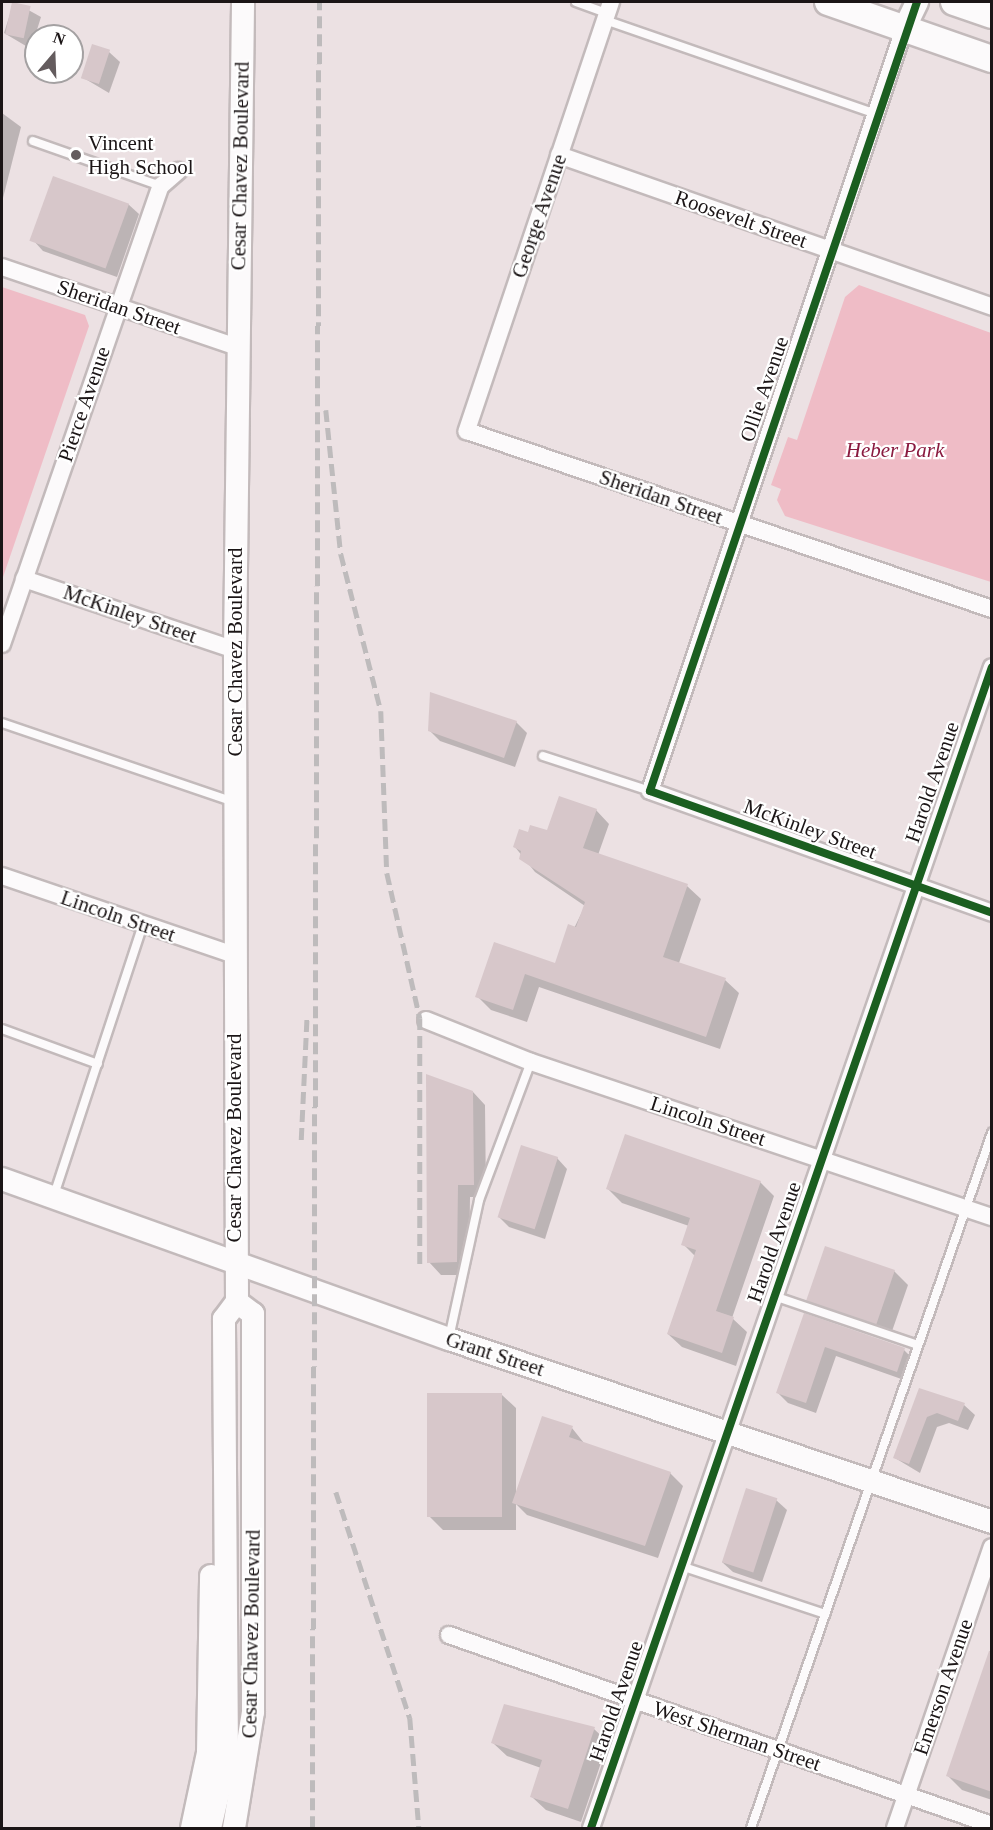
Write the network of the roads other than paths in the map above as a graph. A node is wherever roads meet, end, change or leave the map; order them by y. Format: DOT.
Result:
graph roads {
  1 [pos="243,2"];
  2 [pos="576,2"];
  3 [pos="828,2"];
  4 [pos="917,2"];
  5 [pos="954,2"];
  6 [pos="607,11"];
  7 [pos="992,15"];
  8 [pos="904,29"];
  9 [pos="992,59"];
  10 [pos="876,114"];
  11 [pos="33,141"];
  12 [pos="559,155"];
  13 [pos="178,171"];
  14 [pos="161,186"];
  15 [pos="831,251"];
  16 [pos="2,267"];
  17 [pos="117,306"];
  18 [pos="992,307"];
  19 [pos="237,347"];
  20 [pos="467,430"];
  21 [pos="737,522"];
  22 [pos="24,579"];
  23 [pos="992,609"];
  24 [pos="2,644"];
  25 [pos="235,650"];
  26 [pos="992,667"];
  27 [pos="2,723"];
  28 [pos="543,756"];
  29 [pos="650,791"];
  30 [pos="234,802"];
  31 [pos="2,876"];
  32 [pos="915,886"];
  33 [pos="992,913"];
  34 [pos="143,925"];
  35 [pos="234,955"];
  36 [pos="426,1020"];
  37 [pos="2,1029"];
  38 [pos="531,1062"];
  39 [pos="98,1064"];
  40 [pos="992,1133"];
  41 [pos="822,1159"];
  42 [pos="2,1179"];
  43 [pos="53,1198"];
  44 [pos="966,1208"];
  45 [pos="992,1217"];
  46 [pos="235,1262"];
  47 [pos="774,1296"];
  48 [pos="237,1302"];
  49 [pos="449,1339"];
  50 [pos="918,1345"];
  51 [pos="727,1431"];
  52 [pos="226,1455"];
  53 [pos="872,1480"];
  54 [pos="992,1522"];
  55 [pos="992,1546"];
  56 [pos="681,1566"];
  57 [pos="825,1614"];
  58 [pos="449,1635"];
  59 [pos="635,1700"];
  60 [pos="778,1751"];
  61 [pos="906,1796"];
  62 [pos="992,1825"];
  63 [pos="192,1828"];
  64 [pos="210,1828"];
  65 [pos="234,1828"];
  66 [pos="591,1828"];
  67 [pos="752,1828"];
  68 [pos="894,1828"];
  1 -- 19 [label="main road, Cesar Chavez Boulevard"];
  2 -- 6 [label="lane"];
  3 -- 8 [label="main road"];
  4 -- 8 [label="main road, Ollie Avenue"];
  5 -- 7 [label="main road"];
  6 -- 10 [label="lane"];
  6 -- 12 [label="street, George Avenue"];
  8 -- 9 [label="main road"];
  8 -- 10 [label="street, Ollie Avenue"];
  10 -- 15 [label="street, Ollie Avenue"];
  11 -- 14 [label="lane"];
  12 -- 15 [label="street, Roosevelt Street"];
  12 -- 20 [label="street, George Avenue"];
  13 -- 14 [label="street, Pierce Avenue"];
  14 -- 17 [label="street, Pierce Avenue"];
  15 -- 18 [label="street, Roosevelt Street"];
  15 -- 21 [label="street, Ollie Avenue"];
  16 -- 17 [label="street, Sheridan Street"];
  17 -- 19 [label="street, Sheridan Street"];
  17 -- 22 [label="street, Pierce Avenue"];
  19 -- 25 [label="main road, Cesar Chavez Boulevard"];
  20 -- 21 [label="street, Sheridan Street"];
  21 -- 23 [label="street, Sheridan Street"];
  21 -- 29 [label="street, Ollie Avenue"];
  22 -- 24 [label="street, Pierce Avenue"];
  22 -- 25 [label="street, McKinley Street"];
  25 -- 30 [label="main road, Cesar Chavez Boulevard"];
  26 -- 32 [label="street, Harold Avenue"];
  27 -- 30 [label="lane"];
  28 -- 29 [label="lane"];
  29 -- 32 [label="street, McKinley Street"];
  30 -- 35 [label="main road, Cesar Chavez Boulevard"];
  31 -- 34 [label="street, Lincoln Street"];
  32 -- 33 [label="street, McKinley Street"];
  32 -- 41 [label="street, Harold Avenue"];
  34 -- 35 [label="street, Lincoln Street"];
  34 -- 39 [label="lane"];
  35 -- 46 [label="main road, Cesar Chavez Boulevard"];
  36 -- 38 [label="street, Lincoln Street"];
  37 -- 39 [label="lane"];
  38 -- 41 [label="street, Lincoln Street"];
  38 -- 49 [label="lane"];
  39 -- 43 [label="lane"];
  40 -- 44 [label="lane"];
  41 -- 44 [label="street, Lincoln Street"];
  41 -- 47 [label="street, Harold Avenue"];
  42 -- 43 [label="main road, Grant Street"];
  43 -- 46 [label="main road, Grant Street"];
  44 -- 45 [label="street, Lincoln Street"];
  44 -- 50 [label="lane"];
  46 -- 48 [label="main road, Cesar Chavez Boulevard"];
  46 -- 49 [label="main road, Grant Street"];
  47 -- 50 [label="lane"];
  47 -- 51 [label="street, Harold Avenue"];
  48 -- 52 [label="main road, Cesar Chavez Boulevard"];
  48 -- 65 [label="main road, Cesar Chavez Boulevard"];
  49 -- 51 [label="main road, Grant Street"];
  50 -- 53 [label="lane"];
  51 -- 53 [label="main road, Grant Street"];
  51 -- 56 [label="street, Harold Avenue"];
  52 -- 63 [label="main road"];
  52 -- 64 [label="main road, Cesar Chavez Boulevard"];
  53 -- 54 [label="main road, Grant Street"];
  53 -- 57 [label="lane"];
  55 -- 61 [label="street, Emerson Avenue"];
  56 -- 57 [label="lane"];
  56 -- 59 [label="street, Harold Avenue"];
  57 -- 60 [label="lane"];
  58 -- 59 [label="street, West Sherman Street"];
  59 -- 60 [label="street, West Sherman Street"];
  59 -- 66 [label="street, Harold Avenue"];
  60 -- 61 [label="street, West Sherman Street"];
  60 -- 67 [label="lane"];
  61 -- 62 [label="street, West Sherman Street"];
  61 -- 68 [label="street, Emerson Avenue"];
}
